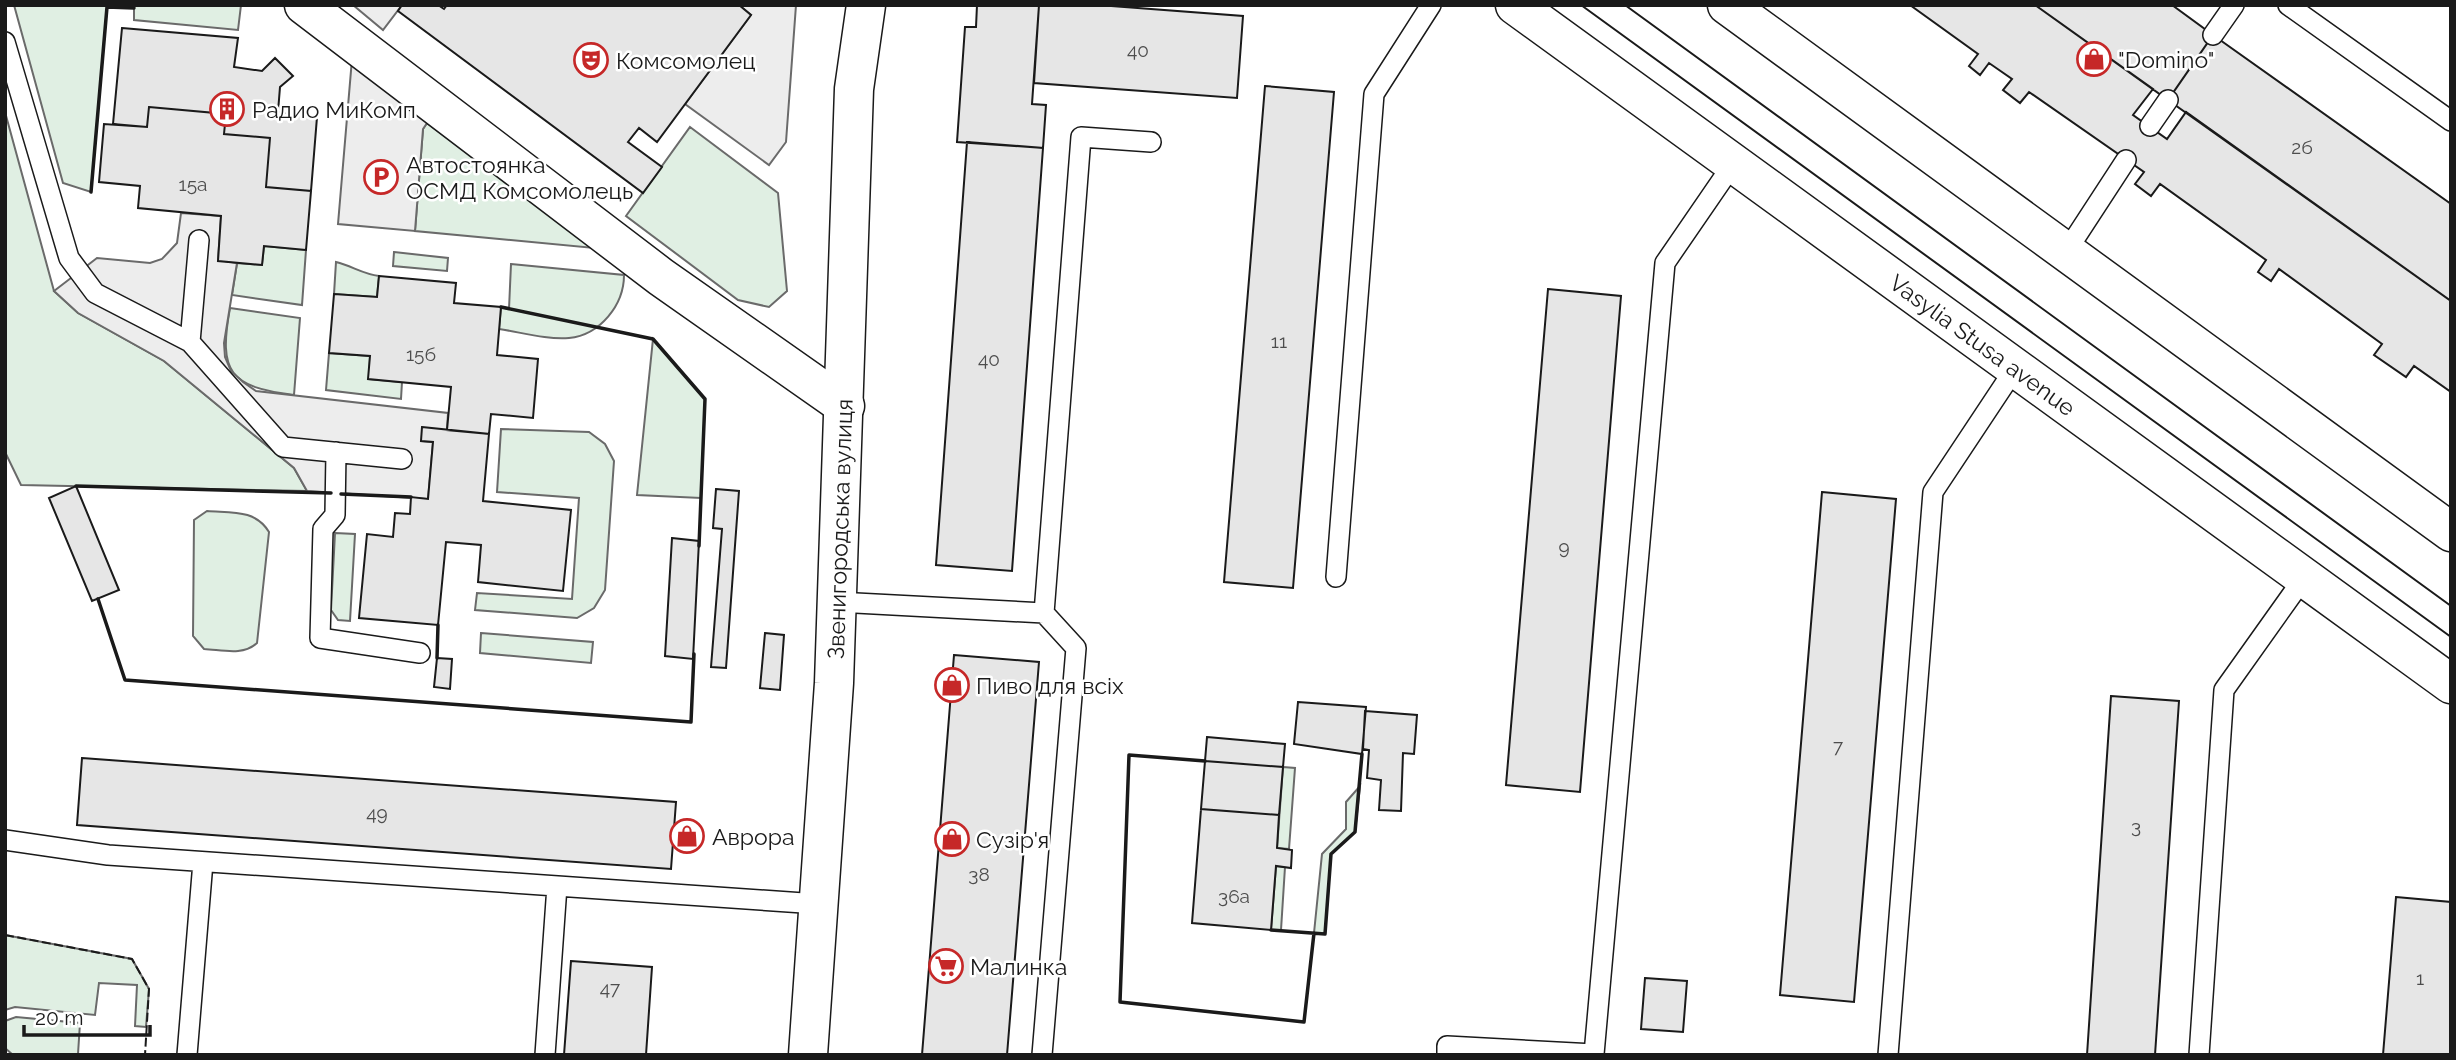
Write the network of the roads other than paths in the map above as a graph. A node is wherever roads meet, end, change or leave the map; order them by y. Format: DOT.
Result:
graph roads {
  1 [pos="304,5"];
  2 [pos="866,5"];
  3 [pos="1431,5"];
  4 [pos="1515,5"];
  5 [pos="1727,5"];
  6 [pos="2234,5"];
  7 [pos="2288,5"];
  8 [pos="2213,35"];
  9 [pos="5,42"];
  10 [pos="2168,100"];
  11 [pos="2451,121"];
  12 [pos="2150,126"];
  13 [pos="1151,142"];
  14 [pos="2126,160"];
  15 [pos="1733,164"];
  16 [pos="199,240"];
  17 [pos="2066,252"];
  18 [pos="190,342"];
  19 [pos="2014,370"];
  20 [pos="845,406"];
  21 [pos="336,452"];
  22 [pos="402,459"];
  23 [pos="2451,532"];
  24 [pos="1336,577"];
  25 [pos="2303,579"];
  26 [pos="837,602"];
  27 [pos="1044,613"];
  28 [pos="420,653"];
  29 [pos="2451,684"];
  30 [pos="5,840"];
  31 [pos="203,862"];
  32 [pos="557,886"];
  33 [pos="818,904"];
  34 [pos="187,1055"];
  35 [pos="545,1055"];
  36 [pos="808,1055"];
  37 [pos="1042,1055"];
  38 [pos="1447,1055"];
  39 [pos="1888,1055"];
  40 [pos="2199,1055"];
  1 -- 20 [label="street"];
  2 -- 20 [label="street, Звенигородська вулиця"];
  3 -- 24 [label="lane"];
  4 -- 15 [label="street, Vasylia Stusa avenue"];
  5 -- 17 [label="street"];
  6 -- 8 [label="lane"];
  7 -- 11 [label="lane"];
  9 -- 18 [label="lane"];
  10 -- 12 [label="lane"];
  13 -- 27 [label="lane"];
  14 -- 17 [label="lane"];
  15 -- 19 [label="street, Vasylia Stusa avenue"];
  15 -- 38 [label="lane"];
  16 -- 18 [label="lane"];
  17 -- 23 [label="street"];
  18 -- 21 [label="lane"];
  19 -- 25 [label="street, Vasylia Stusa avenue"];
  19 -- 39 [label="lane"];
  20 -- 26 [label="street, Звенигородська вулиця"];
  21 -- 22 [label="lane"];
  21 -- 28 [label="lane"];
  25 -- 29 [label="street, Vasylia Stusa avenue"];
  25 -- 40 [label="lane"];
  26 -- 27 [label="lane"];
  26 -- 33 [label="street, Звенигородська вулиця"];
  27 -- 37 [label="lane"];
  30 -- 31 [label="lane"];
  31 -- 32 [label="lane"];
  31 -- 34 [label="lane"];
  32 -- 33 [label="lane"];
  32 -- 35 [label="lane"];
  33 -- 36 [label="street, Звенигородська вулиця"];
}
